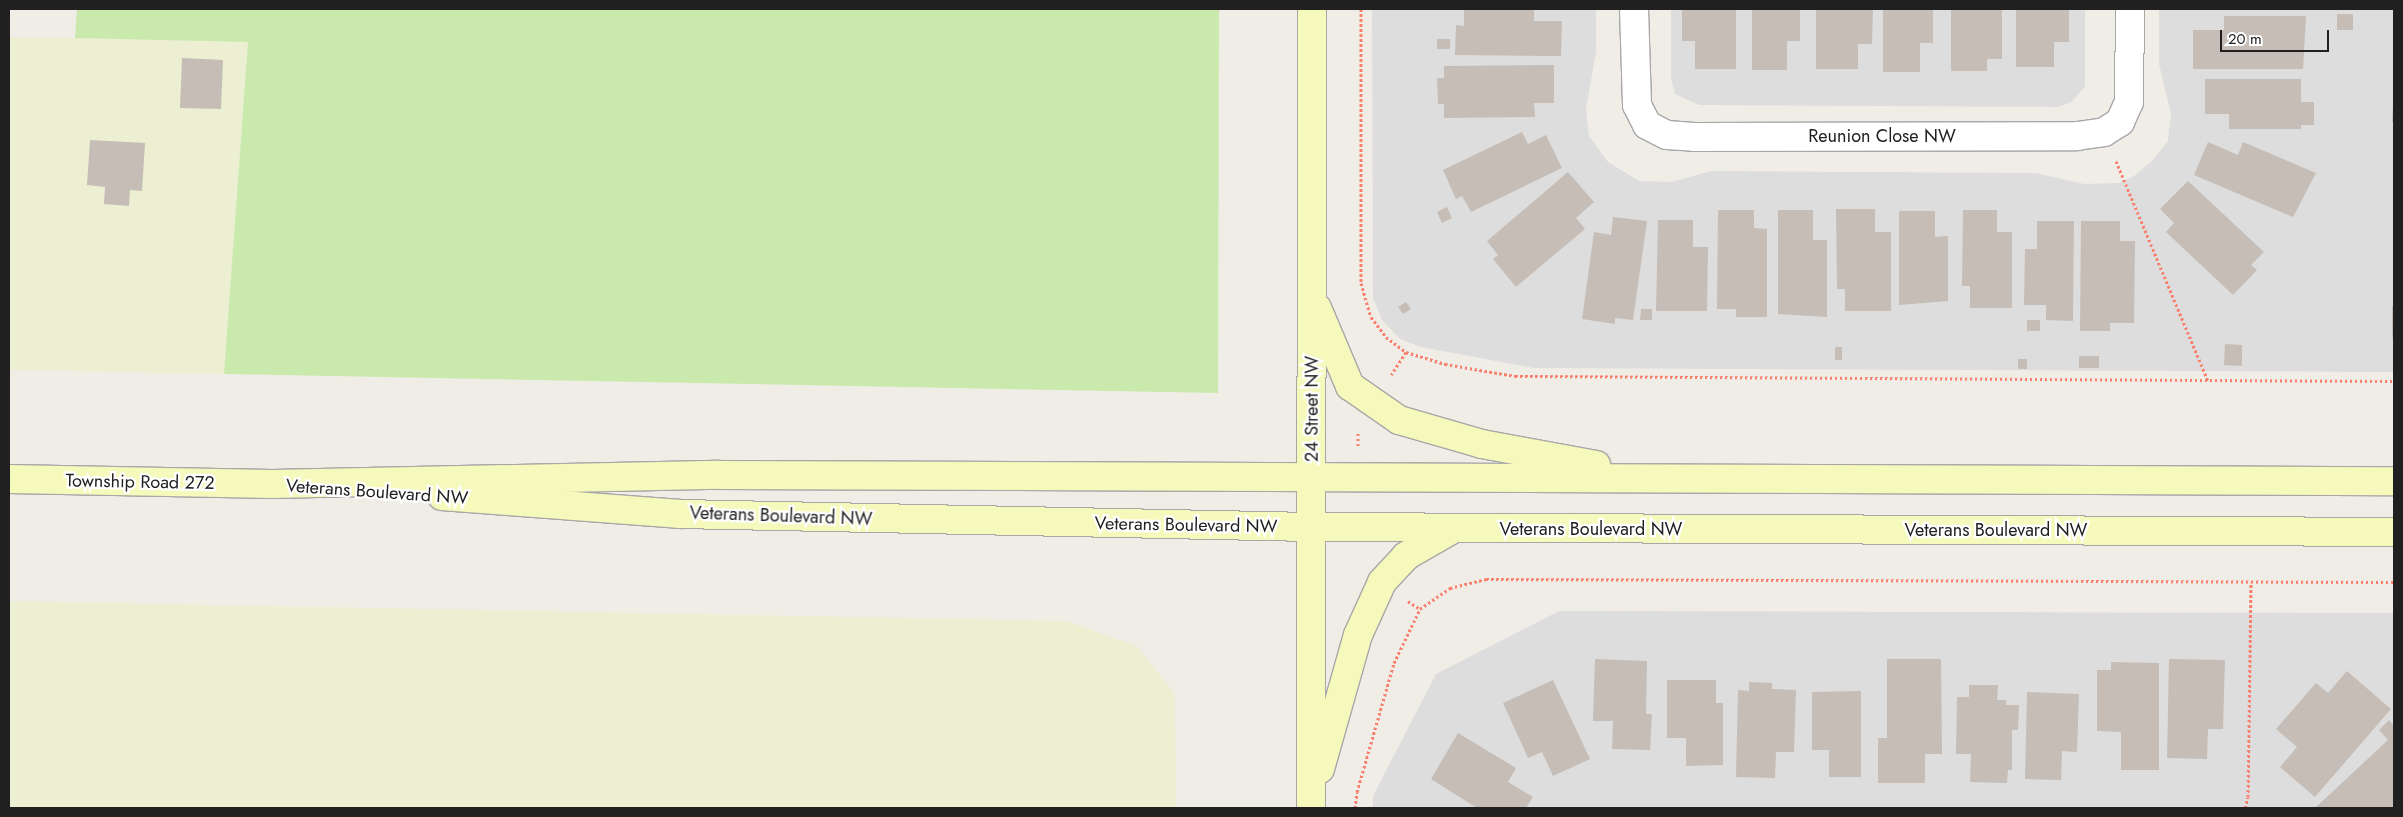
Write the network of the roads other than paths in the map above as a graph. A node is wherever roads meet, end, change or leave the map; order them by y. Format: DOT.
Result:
graph roads {
  1 [pos="1312,9"];
  2 [pos="1634,9"];
  3 [pos="2130,9"];
  4 [pos="1312,297"];
  5 [pos="1312,475"];
  6 [pos="9,479"];
  7 [pos="1670,479"];
  8 [pos="2394,481"];
  9 [pos="272,484"];
  10 [pos="1311,528"];
  11 [pos="1454,528"];
  12 [pos="2394,532"];
  13 [pos="1311,805"];
  1 -- 4 [label="main road, 24 Street NW"];
  2 -- 3 [label="street, Reunion Close NW"];
  4 -- 5 [label="main road, 24 Street NW"];
  4 -- 7 [label="main road"];
  5 -- 7 [label="main road, Veterans Boulevard NW"];
  5 -- 9 [label="main road, Veterans Boulevard NW"];
  5 -- 10 [label="main road, 24 Street NW"];
  6 -- 9 [label="main road, Township Road 272"];
  7 -- 8 [label="main road, Veterans Boulevard NW"];
  9 -- 10 [label="main road, Veterans Boulevard NW"];
  10 -- 11 [label="main road, Veterans Boulevard NW"];
  10 -- 13 [label="main road, 24 Street NW"];
  11 -- 12 [label="main road, Veterans Boulevard NW"];
  11 -- 13 [label="main road"];
}
